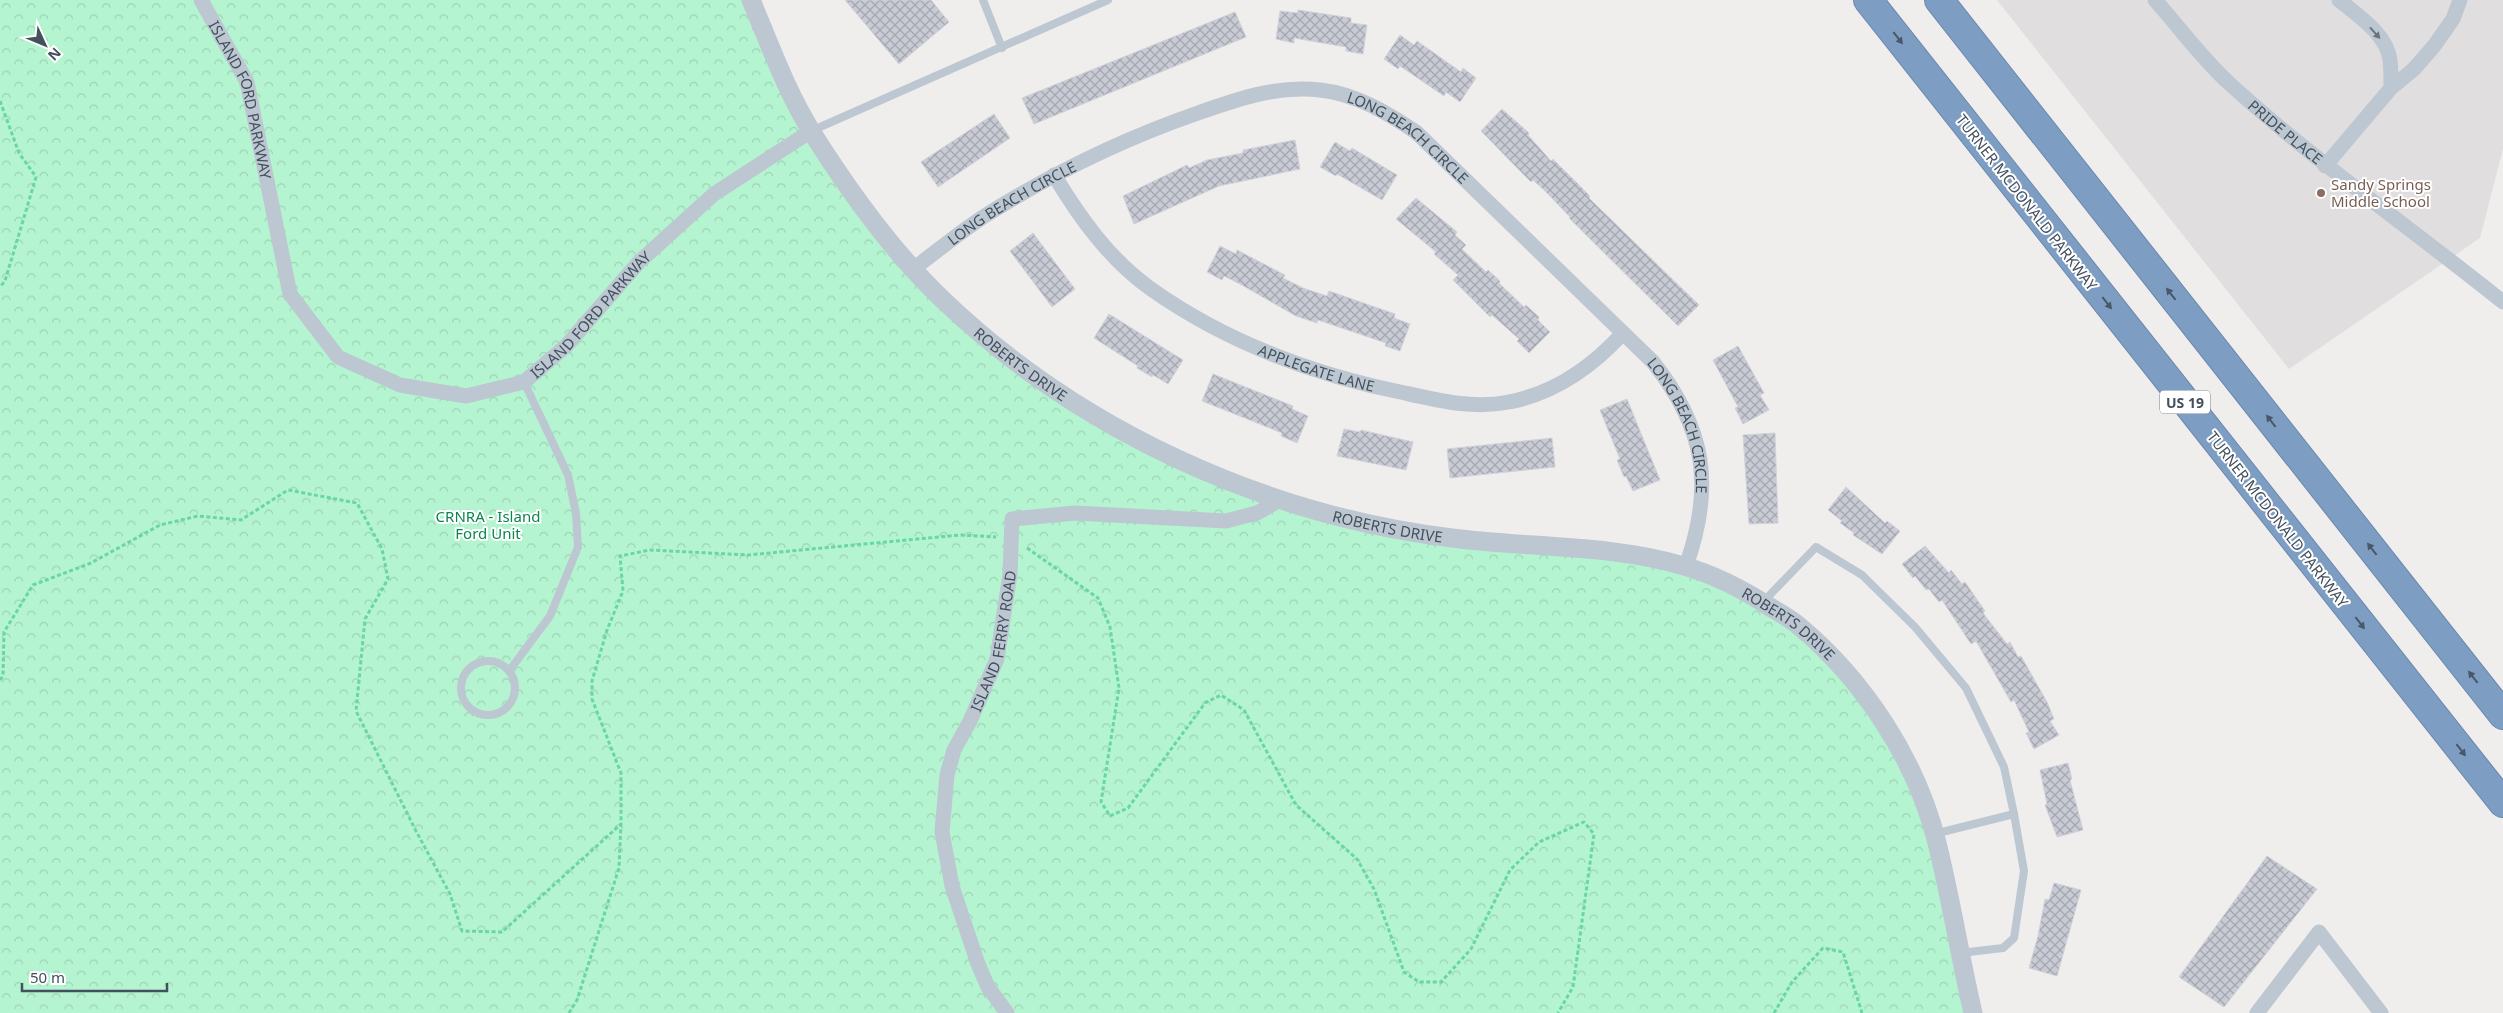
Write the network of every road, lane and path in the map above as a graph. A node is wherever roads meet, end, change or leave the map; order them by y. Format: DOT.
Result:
graph roads {
  1 [pos="201,0"];
  2 [pos="751,0"];
  3 [pos="983,0"];
  4 [pos="1108,0"];
  5 [pos="1868,0"];
  6 [pos="1938,0"];
  7 [pos="2155,0"];
  8 [pos="2339,0"];
  9 [pos="2460,0"];
  10 [pos="1002,48"];
  11 [pos="2391,88"];
  12 [pos="0,101"];
  13 [pos="811,131"];
  14 [pos="2325,166"];
  15 [pos="1054,175"];
  16 [pos="913,269"];
  17 [pos="0,287"];
  18 [pos="2503,302"];
  19 [pos="1624,333"];
  20 [pos="524,382"];
  21 [pos="1277,500"];
  22 [pos="1012,537"];
  23 [pos="1686,566"];
  24 [pos="1763,602"];
  25 [pos="509,671"];
  26 [pos="0,680"];
  27 [pos="2503,715"];
  28 [pos="2503,803"];
  29 [pos="2014,814"];
  30 [pos="621,823"];
  31 [pos="1934,834"];
  32 [pos="1959,953"];
  33 [pos="569,1013"];
  34 [pos="1007,1013"];
  35 [pos="1558,1013"];
  36 [pos="1774,1013"];
  37 [pos="1862,1013"];
  38 [pos="1973,1013"];
  39 [pos="2257,1013"];
  40 [pos="2381,1013"];
  1 -- 20 [label="street, ISLAND FORD PARKWAY"];
  2 -- 13 [label="street, ROBERTS DRIVE"];
  3 -- 10 [label="lane"];
  4 -- 10 [label="lane"];
  5 -- 28 [label="highway, TURNER MCDONALD PARKWAY / US 19, one-way"];
  27 -- 6 [label="highway, one-way"];
  7 -- 14 [label="street, PRIDE PLACE"];
  8 -- 11 [label="street, one-way"];
  9 -- 11 [label="street"];
  10 -- 13 [label="lane"];
  11 -- 14 [label="street"];
  12 -- 17 [label="path"];
  13 -- 16 [label="street, ROBERTS DRIVE"];
  13 -- 20 [label="street, ISLAND FORD PARKWAY"];
  14 -- 18 [label="street, PRIDE PLACE"];
  15 -- 16 [label="street, LONG BEACH CIRCLE"];
  15 -- 19 [label="street, APPLEGATE LANE"];
  15 -- 19 [label="street, LONG BEACH CIRCLE"];
  16 -- 21 [label="street, ROBERTS DRIVE"];
  19 -- 23 [label="street, LONG BEACH CIRCLE"];
  20 -- 25 [label="lane"];
  21 -- 22 [label="street, ISLAND FERRY ROAD"];
  21 -- 23 [label="street, ROBERTS DRIVE"];
  22 -- 30 [label="path"];
  22 -- 34 [label="street, ISLAND FERRY ROAD"];
  22 -- 35 [label="path"];
  23 -- 24 [label="street, ROBERTS DRIVE"];
  24 -- 29 [label="lane"];
  24 -- 31 [label="street, ROBERTS DRIVE"];
  25 -- 25 [label="lane"];
  26 -- 30 [label="path"];
  29 -- 31 [label="lane"];
  29 -- 32 [label="lane"];
  30 -- 33 [label="path"];
  31 -- 32 [label="street, ROBERTS DRIVE"];
  32 -- 38 [label="street, ROBERTS DRIVE"];
  36 -- 37 [label="path"];
  39 -- 40 [label="street"];
}
